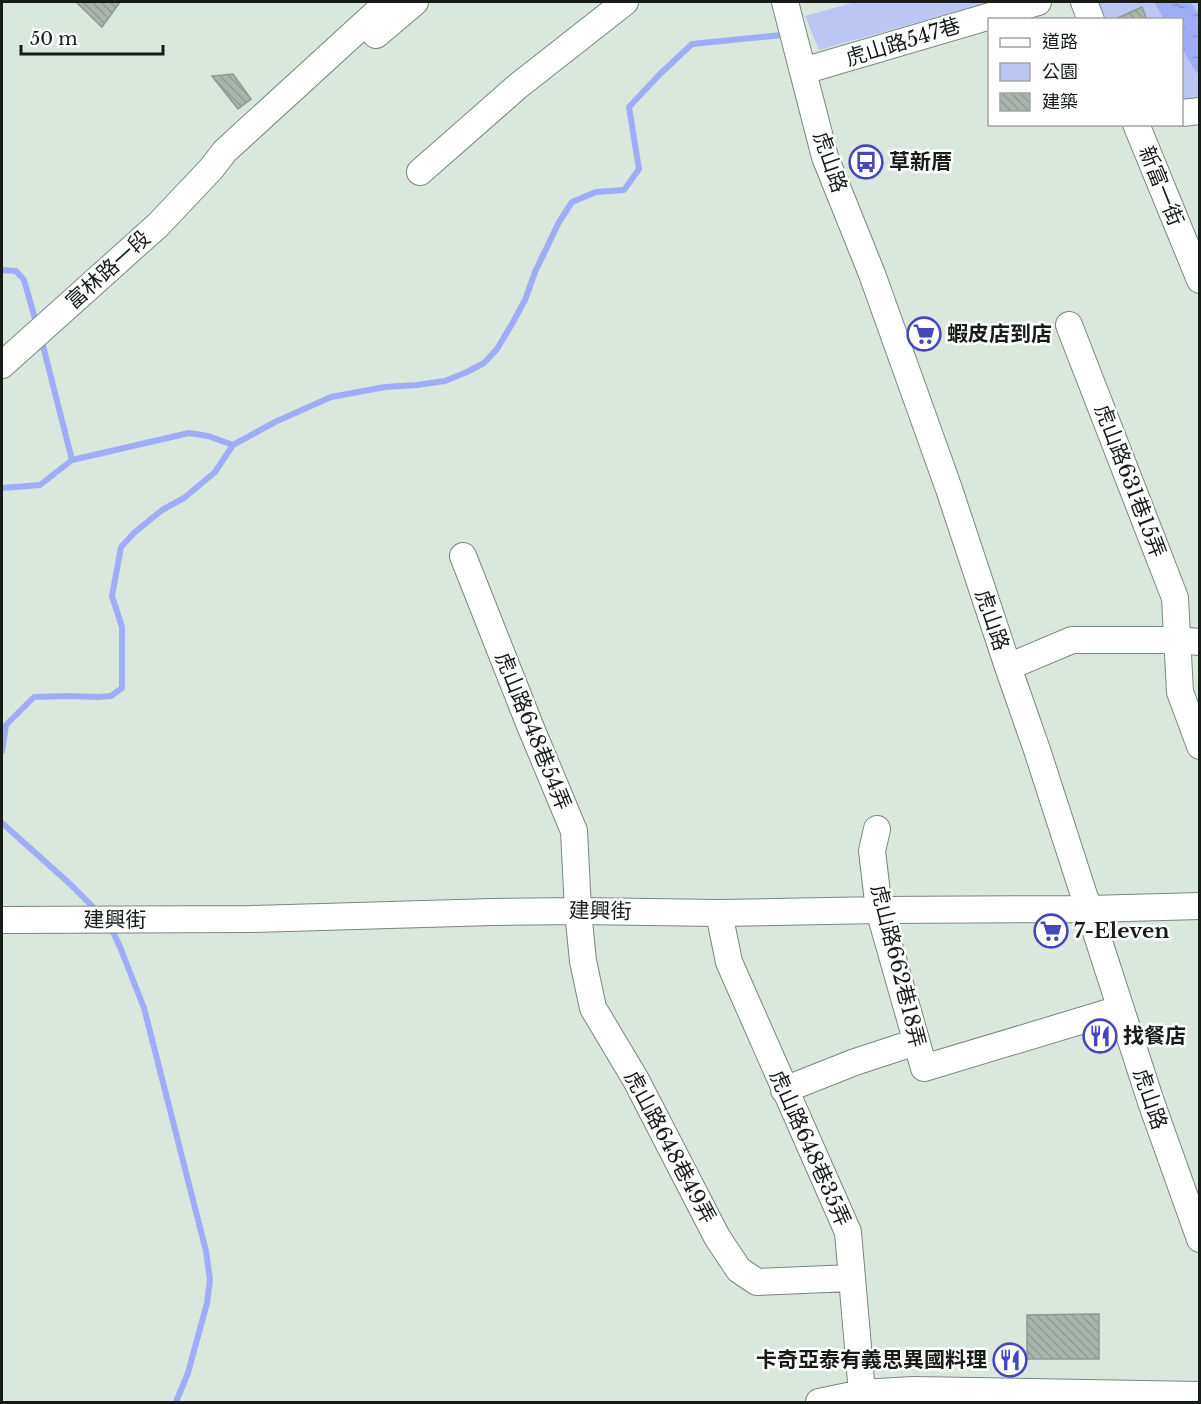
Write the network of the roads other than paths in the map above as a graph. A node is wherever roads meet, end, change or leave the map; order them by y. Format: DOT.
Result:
graph roads {
  1 [pos="388,2"];
  2 [pos="415,2"];
  3 [pos="626,2"];
  4 [pos="787,2"];
  5 [pos="1038,2"];
  6 [pos="1083,2"];
  7 [pos="1090,18"];
  8 [pos="803,71"];
  9 [pos="1200,111"];
  10 [pos="1183,113"];
  11 [pos="1138,126"];
  12 [pos="211,170"];
  13 [pos="420,172"];
  14 [pos="1196,266"];
  15 [pos="1069,325"];
  16 [pos="2,365"];
  17 [pos="463,556"];
  18 [pos="1188,641"];
  19 [pos="1008,667"];
  20 [pos="1200,746"];
  21 [pos="878,829"];
  22 [pos="1200,906"];
  23 [pos="1089,909"];
  24 [pos="879,910"];
  25 [pos="578,911"];
  26 [pos="719,913"];
  27 [pos="2,920"];
  28 [pos="1120,1010"];
  29 [pos="916,1042"];
  30 [pos="784,1090"];
  31 [pos="1200,1239"];
  32 [pos="851,1278"];
  33 [pos="862,1393"];
  34 [pos="1200,1395"];
  35 [pos="819,1402"];
  1 -- 12 [label="street, 富林路一段"];
  2 -- 12 [label="street, 富林路一段"];
  3 -- 13 [label="street"];
  4 -- 8 [label="street, 虎山路"];
  5 -- 8 [label="street, 虎山路547巷"];
  6 -- 7 [label="street"];
  8 -- 19 [label="street, 虎山路"];
  9 -- 10 [label="street"];
  11 -- 14 [label="street, 新富一街"];
  12 -- 16 [label="street, 富林路一段"];
  15 -- 18 [label="street, 虎山路631巷15弄"];
  17 -- 25 [label="street, 虎山路648巷54弄"];
  18 -- 19 [label="street"];
  18 -- 20 [label="street, 虎山路631巷15弄"];
  19 -- 23 [label="street, 虎山路"];
  21 -- 24 [label="street, 虎山路662巷18弄"];
  22 -- 23 [label="street, 建興街"];
  23 -- 24 [label="street, 建興街"];
  23 -- 28 [label="street, 虎山路"];
  24 -- 26 [label="street, 建興街"];
  24 -- 29 [label="street, 虎山路662巷18弄"];
  25 -- 26 [label="street, 建興街"];
  25 -- 27 [label="street, 建興街"];
  25 -- 32 [label="street, 虎山路648巷49弄"];
  26 -- 30 [label="street, 虎山路648巷35弄"];
  28 -- 29 [label="street, 虎山路662巷18弄"];
  28 -- 31 [label="street, 虎山路"];
  29 -- 30 [label="street"];
  30 -- 32 [label="street, 虎山路648巷35弄"];
  32 -- 33 [label="street, 虎山路648巷35弄"];
  33 -- 34 [label="street"];
  33 -- 35 [label="street"];
}
